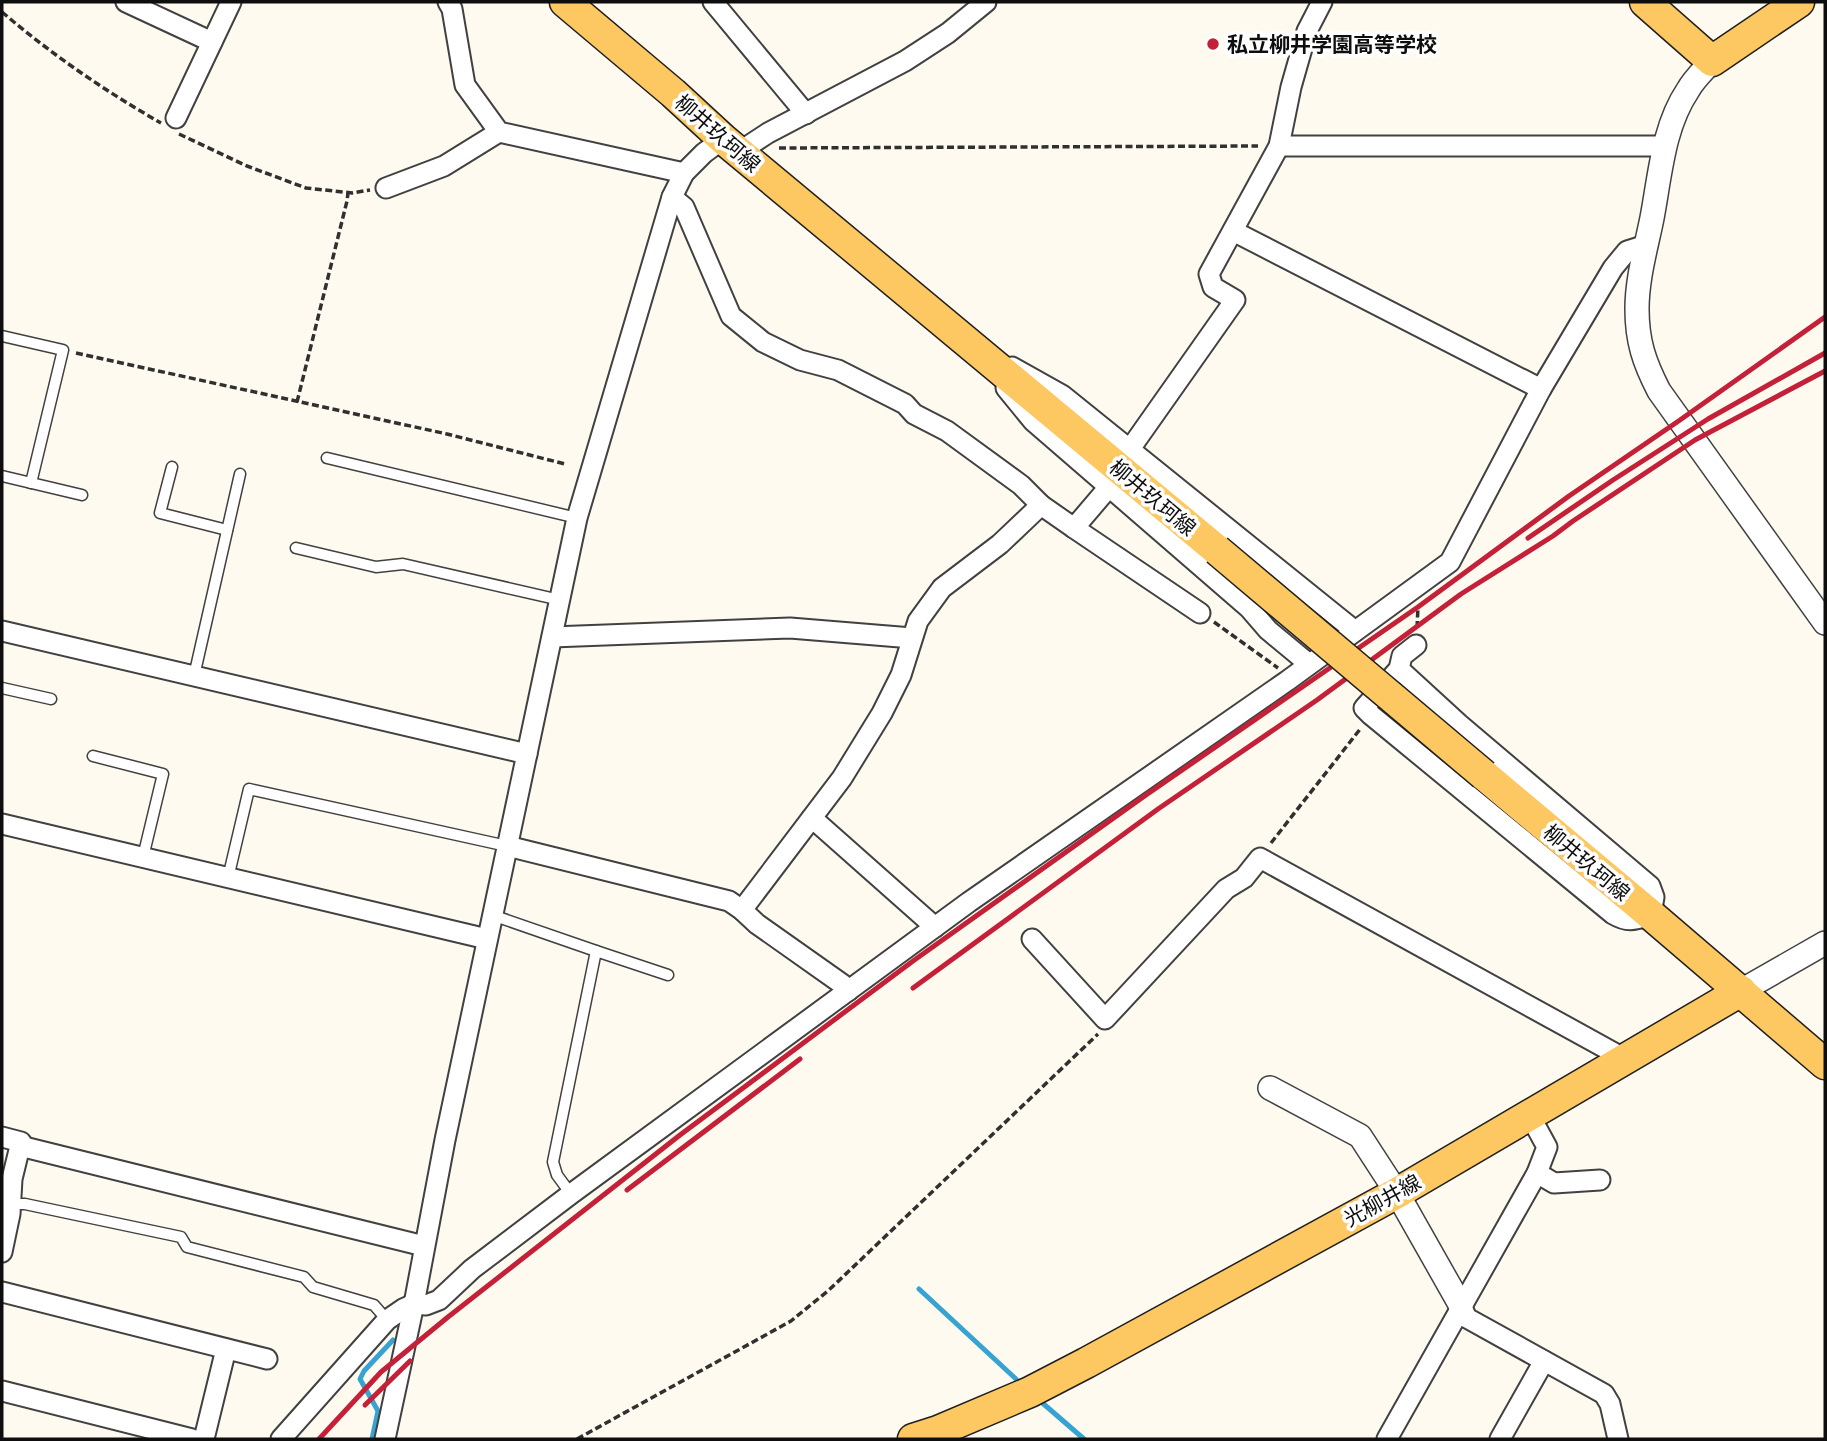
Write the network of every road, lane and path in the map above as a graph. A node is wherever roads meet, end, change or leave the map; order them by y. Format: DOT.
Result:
graph roads {
  1 [pos="126,2"];
  2 [pos="231,2"];
  3 [pos="448,2"];
  4 [pos="565,2"];
  5 [pos="713,2"];
  6 [pos="986,2"];
  7 [pos="1322,2"];
  8 [pos="1646,2"];
  9 [pos="1799,2"];
  10 [pos="212,42"];
  11 [pos="1712,61"];
  12 [pos="806,114"];
  13 [pos="176,118"];
  14 [pos="499,132"];
  15 [pos="731,146"];
  16 [pos="1279,146"];
  17 [pos="1665,146"];
  18 [pos="770,149"];
  19 [pos="684,173"];
  20 [pos="386,188"];
  21 [pos="348,192"];
  22 [pos="672,197"];
  23 [pos="1233,231"];
  24 [pos="1646,246"];
  25 [pos="2,337"];
  26 [pos="64,350"];
  27 [pos="986,357"];
  28 [pos="1541,389"];
  29 [pos="297,401"];
  30 [pos="1130,449"];
  31 [pos="327,458"];
  32 [pos="565,464"];
  33 [pos="172,467"];
  34 [pos="240,474"];
  35 [pos="2,476"];
  36 [pos="32,483"];
  37 [pos="1109,487"];
  38 [pos="82,495"];
  39 [pos="1041,505"];
  40 [pos="578,518"];
  41 [pos="1074,528"];
  42 [pos="227,530"];
  43 [pos="296,548"];
  44 [pos="1281,571"];
  45 [pos="1420,584"];
  46 [pos="560,600"];
  47 [pos="1250,608"];
  48 [pos="1200,613"];
  49 [pos="1825,623"];
  50 [pos="2,631"];
  51 [pos="1355,631"];
  52 [pos="552,637"];
  53 [pos="912,638"];
  54 [pos="1416,645"];
  55 [pos="1309,664"];
  56 [pos="1399,669"];
  57 [pos="194,676"];
  58 [pos="1287,681"];
  59 [pos="2,688"];
  60 [pos="51,699"];
  61 [pos="1371,715"];
  62 [pos="527,754"];
  63 [pos="93,756"];
  64 [pos="812,818"];
  65 [pos="2,824"];
  66 [pos="507,846"];
  67 [pos="143,857"];
  68 [pos="1260,858"];
  69 [pos="228,878"];
  70 [pos="742,910"];
  71 [pos="492,915"];
  72 [pos="1651,915"];
  73 [pos="935,927"];
  74 [pos="487,939"];
  75 [pos="1032,939"];
  76 [pos="1825,943"];
  77 [pos="596,951"];
  78 [pos="668,975"];
  79 [pos="848,991"];
  80 [pos="1741,991"];
  81 [pos="1105,1019"];
  82 [pos="1627,1060"];
  83 [pos="1825,1064"];
  84 [pos="1270,1088"];
  85 [pos="1529,1114"];
  86 [pos="2,1137"];
  87 [pos="20,1146"];
  88 [pos="1537,1173"];
  89 [pos="1600,1180"];
  90 [pos="1396,1193"];
  91 [pos="571,1194"];
  92 [pos="11,1204"];
  93 [pos="424,1246"];
  94 [pos="2,1252"];
  95 [pos="2,1292"];
  96 [pos="414,1304"];
  97 [pos="1461,1306"];
  98 [pos="387,1320"];
  99 [pos="226,1349"];
  100 [pos="267,1359"];
  101 [pos="1544,1361"];
  102 [pos="2,1391"];
  103 [pos="192,1439"];
  104 [pos="204,1439"];
  105 [pos="281,1439"];
  106 [pos="385,1439"];
  107 [pos="577,1439"];
  108 [pos="913,1439"];
  109 [pos="1387,1439"];
  110 [pos="1500,1439"];
  111 [pos="1618,1439"];
  1 -- 10 [label="street"];
  2 -- 10 [label="street"];
  3 -- 14 [label="street"];
  4 -- 15 [label="main road, 柳井玖珂線"];
  5 -- 12 [label="street"];
  6 -- 12 [label="street"];
  7 -- 16 [label="street"];
  8 -- 11 [label="main road"];
  9 -- 11 [label="main road"];
  10 -- 13 [label="street"];
  11 -- 17 [label="street"];
  12 -- 15 [label="street"];
  14 -- 19 [label="street"];
  14 -- 20 [label="street"];
  15 -- 19 [label="street"];
  15 -- 27 [label="main road, 柳井玖珂線"];
  16 -- 17 [label="street"];
  16 -- 18 [label="path"];
  16 -- 23 [label="street"];
  17 -- 24 [label="street"];
  19 -- 22 [label="street"];
  21 -- 29 [label="path"];
  22 -- 39 [label="street"];
  22 -- 40 [label="street"];
  23 -- 28 [label="street"];
  23 -- 30 [label="street"];
  24 -- 28 [label="street"];
  24 -- 49 [label="street"];
  25 -- 26 [label="lane"];
  26 -- 29 [label="path"];
  26 -- 36 [label="lane"];
  27 -- 30 [label="street"];
  27 -- 37 [label="street"];
  27 -- 72 [label="main road, 柳井玖珂線, bridge"];
  28 -- 45 [label="street"];
  29 -- 32 [label="path"];
  30 -- 44 [label="street"];
  31 -- 40 [label="lane"];
  33 -- 42 [label="lane"];
  34 -- 42 [label="lane"];
  35 -- 36 [label="lane"];
  36 -- 38 [label="lane"];
  37 -- 41 [label="street"];
  37 -- 47 [label="street"];
  39 -- 41 [label="street"];
  39 -- 53 [label="street"];
  40 -- 46 [label="street"];
  41 -- 48 [label="street"];
  42 -- 57 [label="lane"];
  43 -- 46 [label="lane"];
  44 -- 47 [label="street"];
  44 -- 51 [label="street"];
  45 -- 51 [label="street"];
  45 -- 54 [label="path"];
  46 -- 52 [label="street"];
  47 -- 55 [label="street"];
  48 -- 58 [label="path"];
  50 -- 57 [label="street"];
  51 -- 55 [label="street"];
  52 -- 53 [label="street"];
  52 -- 62 [label="street"];
  53 -- 64 [label="street"];
  54 -- 56 [label="street"];
  55 -- 58 [label="street"];
  56 -- 61 [label="street"];
  56 -- 72 [label="street"];
  57 -- 62 [label="street"];
  58 -- 73 [label="street"];
  59 -- 60 [label="lane"];
  61 -- 68 [label="path"];
  61 -- 72 [label="street"];
  62 -- 66 [label="street"];
  63 -- 67 [label="lane"];
  64 -- 70 [label="street"];
  64 -- 73 [label="street"];
  65 -- 67 [label="street"];
  66 -- 69 [label="lane"];
  66 -- 70 [label="street"];
  66 -- 71 [label="street"];
  67 -- 69 [label="street"];
  68 -- 81 [label="street"];
  68 -- 82 [label="street"];
  69 -- 74 [label="street"];
  70 -- 79 [label="street"];
  71 -- 74 [label="street"];
  71 -- 77 [label="lane"];
  72 -- 80 [label="main road, 柳井玖珂線"];
  73 -- 79 [label="street"];
  74 -- 93 [label="street"];
  75 -- 81 [label="street"];
  76 -- 80 [label="street"];
  77 -- 78 [label="lane"];
  77 -- 91 [label="lane"];
  79 -- 91 [label="street"];
  80 -- 82 [label="main road, 光柳井線"];
  80 -- 83 [label="main road"];
  81 -- 107 [label="path"];
  82 -- 85 [label="main road, 光柳井線"];
  84 -- 90 [label="street"];
  85 -- 88 [label="street"];
  85 -- 90 [label="main road, 光柳井線"];
  86 -- 87 [label="street"];
  87 -- 92 [label="street"];
  87 -- 93 [label="street"];
  88 -- 89 [label="street"];
  88 -- 97 [label="street"];
  90 -- 97 [label="street"];
  90 -- 108 [label="main road, 光柳井線"];
  91 -- 96 [label="street"];
  92 -- 94 [label="street"];
  92 -- 98 [label="lane"];
  93 -- 96 [label="street"];
  95 -- 99 [label="street"];
  96 -- 98 [label="street"];
  96 -- 106 [label="street"];
  97 -- 101 [label="street"];
  97 -- 109 [label="street"];
  98 -- 105 [label="street"];
  99 -- 100 [label="street"];
  99 -- 104 [label="street"];
  101 -- 110 [label="street"];
  101 -- 111 [label="street"];
  102 -- 103 [label="street"];
}
